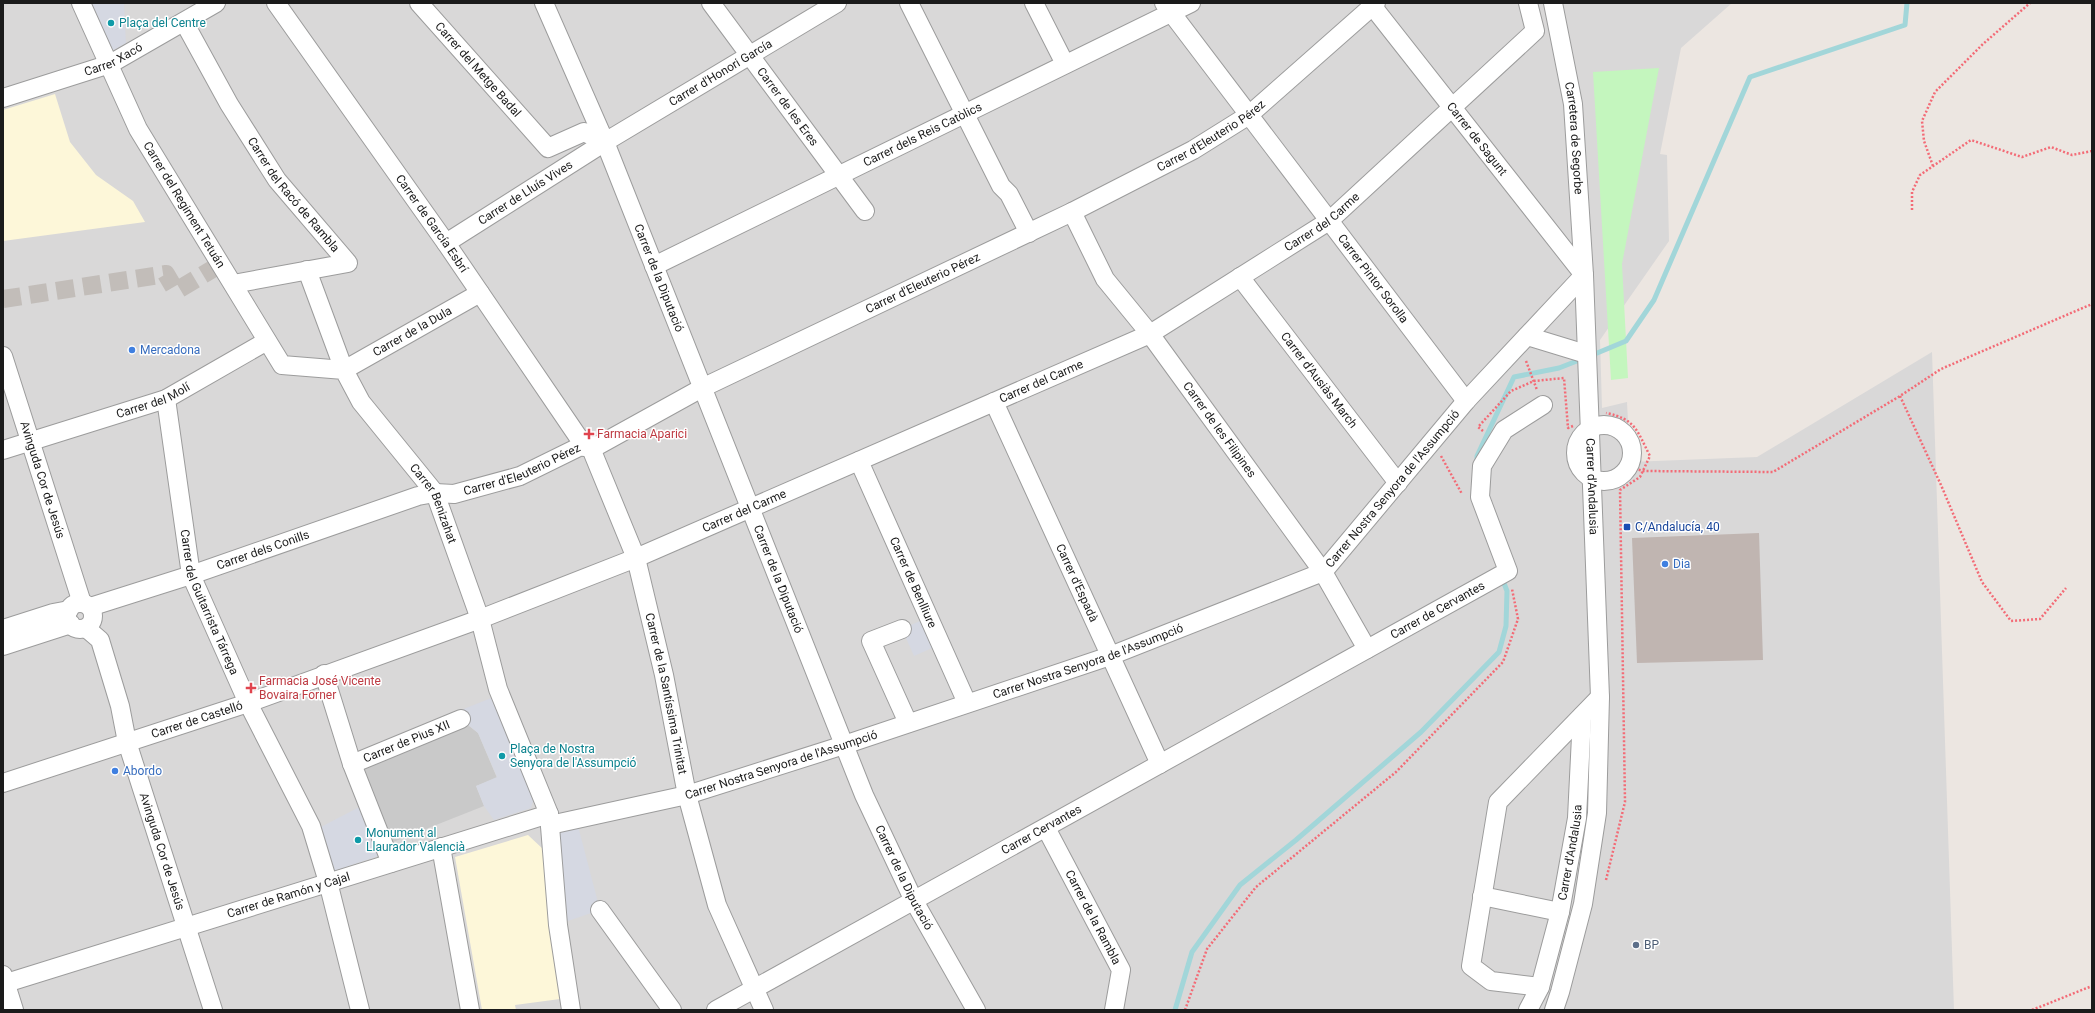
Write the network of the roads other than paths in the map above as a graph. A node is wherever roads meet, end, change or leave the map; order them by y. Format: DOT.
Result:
graph roads {
  1 [pos="81,3"];
  2 [pos="216,3"];
  3 [pos="276,3"];
  4 [pos="419,3"];
  5 [pos="544,3"];
  6 [pos="711,3"];
  7 [pos="837,3"];
  8 [pos="909,3"];
  9 [pos="1034,3"];
  10 [pos="1191,3"];
  11 [pos="1528,3"];
  12 [pos="1373,4"];
  13 [pos="1556,4"];
  14 [pos="1168,8"];
  15 [pos="184,22"];
  16 [pos="750,55"];
  17 [pos="110,64"];
  18 [pos="1065,64"];
  19 [pos="3,98"];
  20 [pos="1452,107"];
  21 [pos="964,114"];
  22 [pos="1249,115"];
  23 [pos="605,142"];
  24 [pos="839,175"];
  25 [pos="865,211"];
  26 [pos="1072,212"];
  27 [pos="1329,221"];
  28 [pos="1029,233"];
  29 [pos="446,243"];
  30 [pos="654,266"];
  31 [pos="307,270"];
  32 [pos="1584,275"];
  33 [pos="1240,277"];
  34 [pos="232,284"];
  35 [pos="480,293"];
  36 [pos="1150,334"];
  37 [pos="1527,336"];
  38 [pos="267,340"];
  39 [pos="1586,354"];
  40 [pos="3,356"];
  41 [pos="344,370"];
  42 [pos="702,388"];
  43 [pos="166,399"];
  44 [pos="1466,401"];
  45 [pos="994,402"];
  46 [pos="1543,405"];
  47 [pos="1589,426"];
  48 [pos="30,441"];
  49 [pos="588,446"];
  50 [pos="3,450"];
  51 [pos="860,461"];
  52 [pos="1591,477"];
  53 [pos="1398,483"];
  54 [pos="435,493"];
  55 [pos="750,509"];
  56 [pos="636,558"];
  57 [pos="1324,572"];
  58 [pos="191,575"];
  59 [pos="80,614"];
  60 [pos="480,619"];
  61 [pos="902,628"];
  62 [pos="3,629"];
  63 [pos="3,646"];
  64 [pos="1367,649"];
  65 [pos="1110,656"];
  66 [pos="324,674"];
  67 [pos="1600,697"];
  68 [pos="248,703"];
  69 [pos="968,703"];
  70 [pos="1582,716"];
  71 [pos="460,719"];
  72 [pos="908,723"];
  73 [pos="127,742"];
  74 [pos="844,745"];
  75 [pos="352,764"];
  76 [pos="1160,764"];
  77 [pos="3,783"];
  78 [pos="687,795"];
  79 [pos="550,819"];
  80 [pos="1046,828"];
  81 [pos="441,847"];
  82 [pos="391,862"];
  83 [pos="328,882"];
  84 [pos="1482,896"];
  85 [pos="914,901"];
  86 [pos="600,910"];
  87 [pos="1560,912"];
  88 [pos="186,926"];
  89 [pos="4,980"];
  90 [pos="1540,987"];
  91 [pos="755,990"];
  92 [pos="14,1010"];
  93 [pos="213,1010"];
  94 [pos="360,1010"];
  95 [pos="470,1010"];
  96 [pos="571,1010"];
  97 [pos="672,1010"];
  98 [pos="716,1010"];
  99 [pos="764,1010"];
  100 [pos="976,1010"];
  101 [pos="1114,1010"];
  102 [pos="1528,1010"];
  103 [pos="1554,1010"];
  1 -- 17 [label="street"];
  2 -- 15 [label="street, Carrer Xacó"];
  3 -- 29 [label="street, Carrer de García Esbrí"];
  4 -- 23 [label="street, Carrer del Metge Badal"];
  5 -- 23 [label="street, Carrer de la Diputació"];
  6 -- 16 [label="street, Carrer de les Eres"];
  7 -- 16 [label="street, Carrer d'Honori García"];
  8 -- 21 [label="street"];
  9 -- 18 [label="street"];
  10 -- 14 [label="street, Carrer dels Reis Catòlics"];
  11 -- 20 [label="street, Carrer del Carme"];
  12 -- 20 [label="street, Carrer de Sagunt"];
  12 -- 22 [label="street, Carrer d'Eleuterio Pérez"];
  13 -- 32 [label="street, Carretera de Segorbe"];
  14 -- 18 [label="street, Carrer dels Reis Catòlics"];
  14 -- 22 [label="street, Carrer Pintor Sorolla"];
  15 -- 17 [label="street, Carrer Xacó"];
  15 -- 31 [label="street, Carrer del Racó de Rambla"];
  16 -- 23 [label="street, Carrer d'Honori García"];
  16 -- 24 [label="street, Carrer de les Eres"];
  17 -- 19 [label="street, Carrer Xacó"];
  17 -- 34 [label="street, Carrer del Regiment Tetuán"];
  18 -- 21 [label="street, Carrer dels Reis Catòlics"];
  20 -- 27 [label="street, Carrer del Carme"];
  20 -- 32 [label="street, Carrer de Sagunt"];
  21 -- 24 [label="street, Carrer dels Reis Catòlics"];
  21 -- 28 [label="street"];
  22 -- 26 [label="street, Carrer d'Eleuterio Pérez"];
  22 -- 27 [label="street, Carrer Pintor Sorolla"];
  23 -- 29 [label="street, Carrer de Lluís Vives"];
  23 -- 30 [label="street, Carrer de la Diputació"];
  24 -- 25 [label="street, Carrer de les Eres"];
  24 -- 30 [label="street, Carrer dels Reis Catòlics"];
  26 -- 28 [label="street, Carrer d'Eleuterio Pérez"];
  26 -- 36 [label="street, Carrer de les Filipines"];
  27 -- 33 [label="street, Carrer del Carme"];
  27 -- 44 [label="street, Carrer Pintor Sorolla"];
  28 -- 42 [label="street, Carrer d'Eleuterio Pérez"];
  29 -- 35 [label="street, Carrer de García Esbrí"];
  30 -- 42 [label="street, Carrer de la Diputació"];
  31 -- 34 [label="street, Carrer del Racó de Rambla"];
  31 -- 41 [label="street, Carrer Benizahat"];
  32 -- 37 [label="street, Carrer Nostra Senyora de l'Assumpció"];
  32 -- 39 [label="street, Carrer d'Andalusia"];
  33 -- 36 [label="street, Carrer del Carme"];
  33 -- 53 [label="street, Carrer d'Ausiàs March"];
  34 -- 38 [label="street, Carrer del Regiment Tetuán"];
  35 -- 41 [label="street, Carrer de la Dula"];
  35 -- 49 [label="street, Carrer de García Esbrí"];
  36 -- 45 [label="street, Carrer del Carme"];
  36 -- 57 [label="street, Carrer de les Filipines"];
  37 -- 39 [label="street"];
  37 -- 44 [label="street, Carrer Nostra Senyora de l'Assumpció"];
  38 -- 41 [label="street, Carrer del Regiment Tetuán"];
  38 -- 43 [label="street, Carrer del Molí"];
  39 -- 47 [label="street, Carrer d'Andalusia"];
  40 -- 48 [label="street, Avinguda Cor de Jesús"];
  41 -- 54 [label="street, Carrer Benizahat"];
  42 -- 49 [label="street, Carrer d'Eleuterio Pérez"];
  42 -- 55 [label="street, Carrer de la Diputació"];
  43 -- 48 [label="street, Carrer del Molí"];
  43 -- 58 [label="street, Carrer del Guitarrista Tárrega"];
  44 -- 53 [label="street, Carrer Nostra Senyora de l'Assumpció"];
  45 -- 51 [label="street, Carrer del Carme"];
  45 -- 65 [label="street, Carrer d'Espadà"];
  46 -- 64 [label="street, Carrer de Cervantes"];
  47 -- 52 [label="street"];
  47 -- 52 [label="street"];
  48 -- 50 [label="street, Carrer del Molí"];
  48 -- 59 [label="street, Avinguda Cor de Jesús"];
  49 -- 54 [label="street, Carrer d'Eleuterio Pérez"];
  49 -- 56 [label="street, Carrer de la Santíssima Trinitat"];
  51 -- 55 [label="street, Carrer del Carme"];
  51 -- 69 [label="street, Carrer de Benlliure"];
  52 -- 67 [label="street, Carrer d'Andalusia"];
  53 -- 57 [label="street, Carrer Nostra Senyora de l'Assumpció"];
  54 -- 58 [label="street, Carrer dels Conills"];
  54 -- 60 [label="street, Carrer Benizahat"];
  55 -- 56 [label="street, Carrer del Carme"];
  55 -- 74 [label="street, Carrer de la Diputació"];
  56 -- 60 [label="street, Carrer del Carme"];
  56 -- 78 [label="street, Carrer de la Santíssima Trinitat"];
  57 -- 64 [label="street, Carrer de les Filipines"];
  57 -- 65 [label="street, Carrer Nostra Senyora de l'Assumpció"];
  58 -- 59 [label="street, Carrer dels Conills"];
  58 -- 68 [label="street, Carrer del Guitarrista Tárrega"];
  59 -- 62 [label="street"];
  59 -- 63 [label="street"];
  59 -- 73 [label="street, Avinguda Cor de Jesús"];
  60 -- 66 [label="street, Carrer de Castelló"];
  60 -- 79 [label="street"];
  61 -- 72 [label="street"];
  64 -- 76 [label="street, Carrer Cervantes"];
  65 -- 69 [label="street, Carrer Nostra Senyora de l'Assumpció"];
  65 -- 76 [label="street, Carrer d'Espadà"];
  66 -- 68 [label="street, Carrer de Castelló"];
  66 -- 75 [label="street"];
  67 -- 70 [label="street"];
  67 -- 103 [label="street, Carrer d'Andalusia"];
  68 -- 73 [label="street, Carrer de Castelló"];
  68 -- 83 [label="street, Carrer del Guitarrista Tárrega"];
  69 -- 72 [label="street, Carrer Nostra Senyora de l'Assumpció"];
  70 -- 84 [label="street"];
  70 -- 87 [label="street, Carrer d'Andalusia"];
  71 -- 75 [label="street, Carrer de Pius XII"];
  72 -- 74 [label="street, Carrer Nostra Senyora de l'Assumpció"];
  73 -- 77 [label="street, Carrer de Castelló"];
  73 -- 88 [label="street, Avinguda Cor de Jesús"];
  74 -- 78 [label="street, Carrer Nostra Senyora de l'Assumpció"];
  74 -- 85 [label="street, Carrer de la Diputació"];
  75 -- 82 [label="street"];
  76 -- 80 [label="street, Carrer Cervantes"];
  78 -- 79 [label="street, Carrer Nostra Senyora de l'Assumpció"];
  78 -- 91 [label="street, Carrer de la Santíssima Trinitat"];
  79 -- 81 [label="street, Carrer de Ramón y Cajal"];
  79 -- 96 [label="street"];
  80 -- 85 [label="street, Carrer Cervantes"];
  80 -- 101 [label="street, Carrer de la Rambla"];
  81 -- 82 [label="street, Carrer de Ramón y Cajal"];
  81 -- 95 [label="street"];
  82 -- 83 [label="street, Carrer de Ramón y Cajal"];
  83 -- 88 [label="street, Carrer de Ramón y Cajal"];
  83 -- 94 [label="street, Carrer del Guitarrista Tárrega"];
  84 -- 87 [label="street"];
  84 -- 90 [label="street"];
  85 -- 91 [label="street, Carrer Cervantes"];
  85 -- 100 [label="street, Carrer de la Diputació"];
  86 -- 97 [label="street"];
  87 -- 90 [label="street, Carrer d'Andalusia"];
  88 -- 89 [label="street, Carrer de Ramón y Cajal"];
  88 -- 93 [label="street, Avinguda Cor de Jesús"];
  89 -- 92 [label="street"];
  90 -- 102 [label="street, Carrer d'Andalusia"];
  91 -- 98 [label="street, Carrer Cervantes"];
  91 -- 99 [label="street, Carrer de la Santíssima Trinitat"];
}
